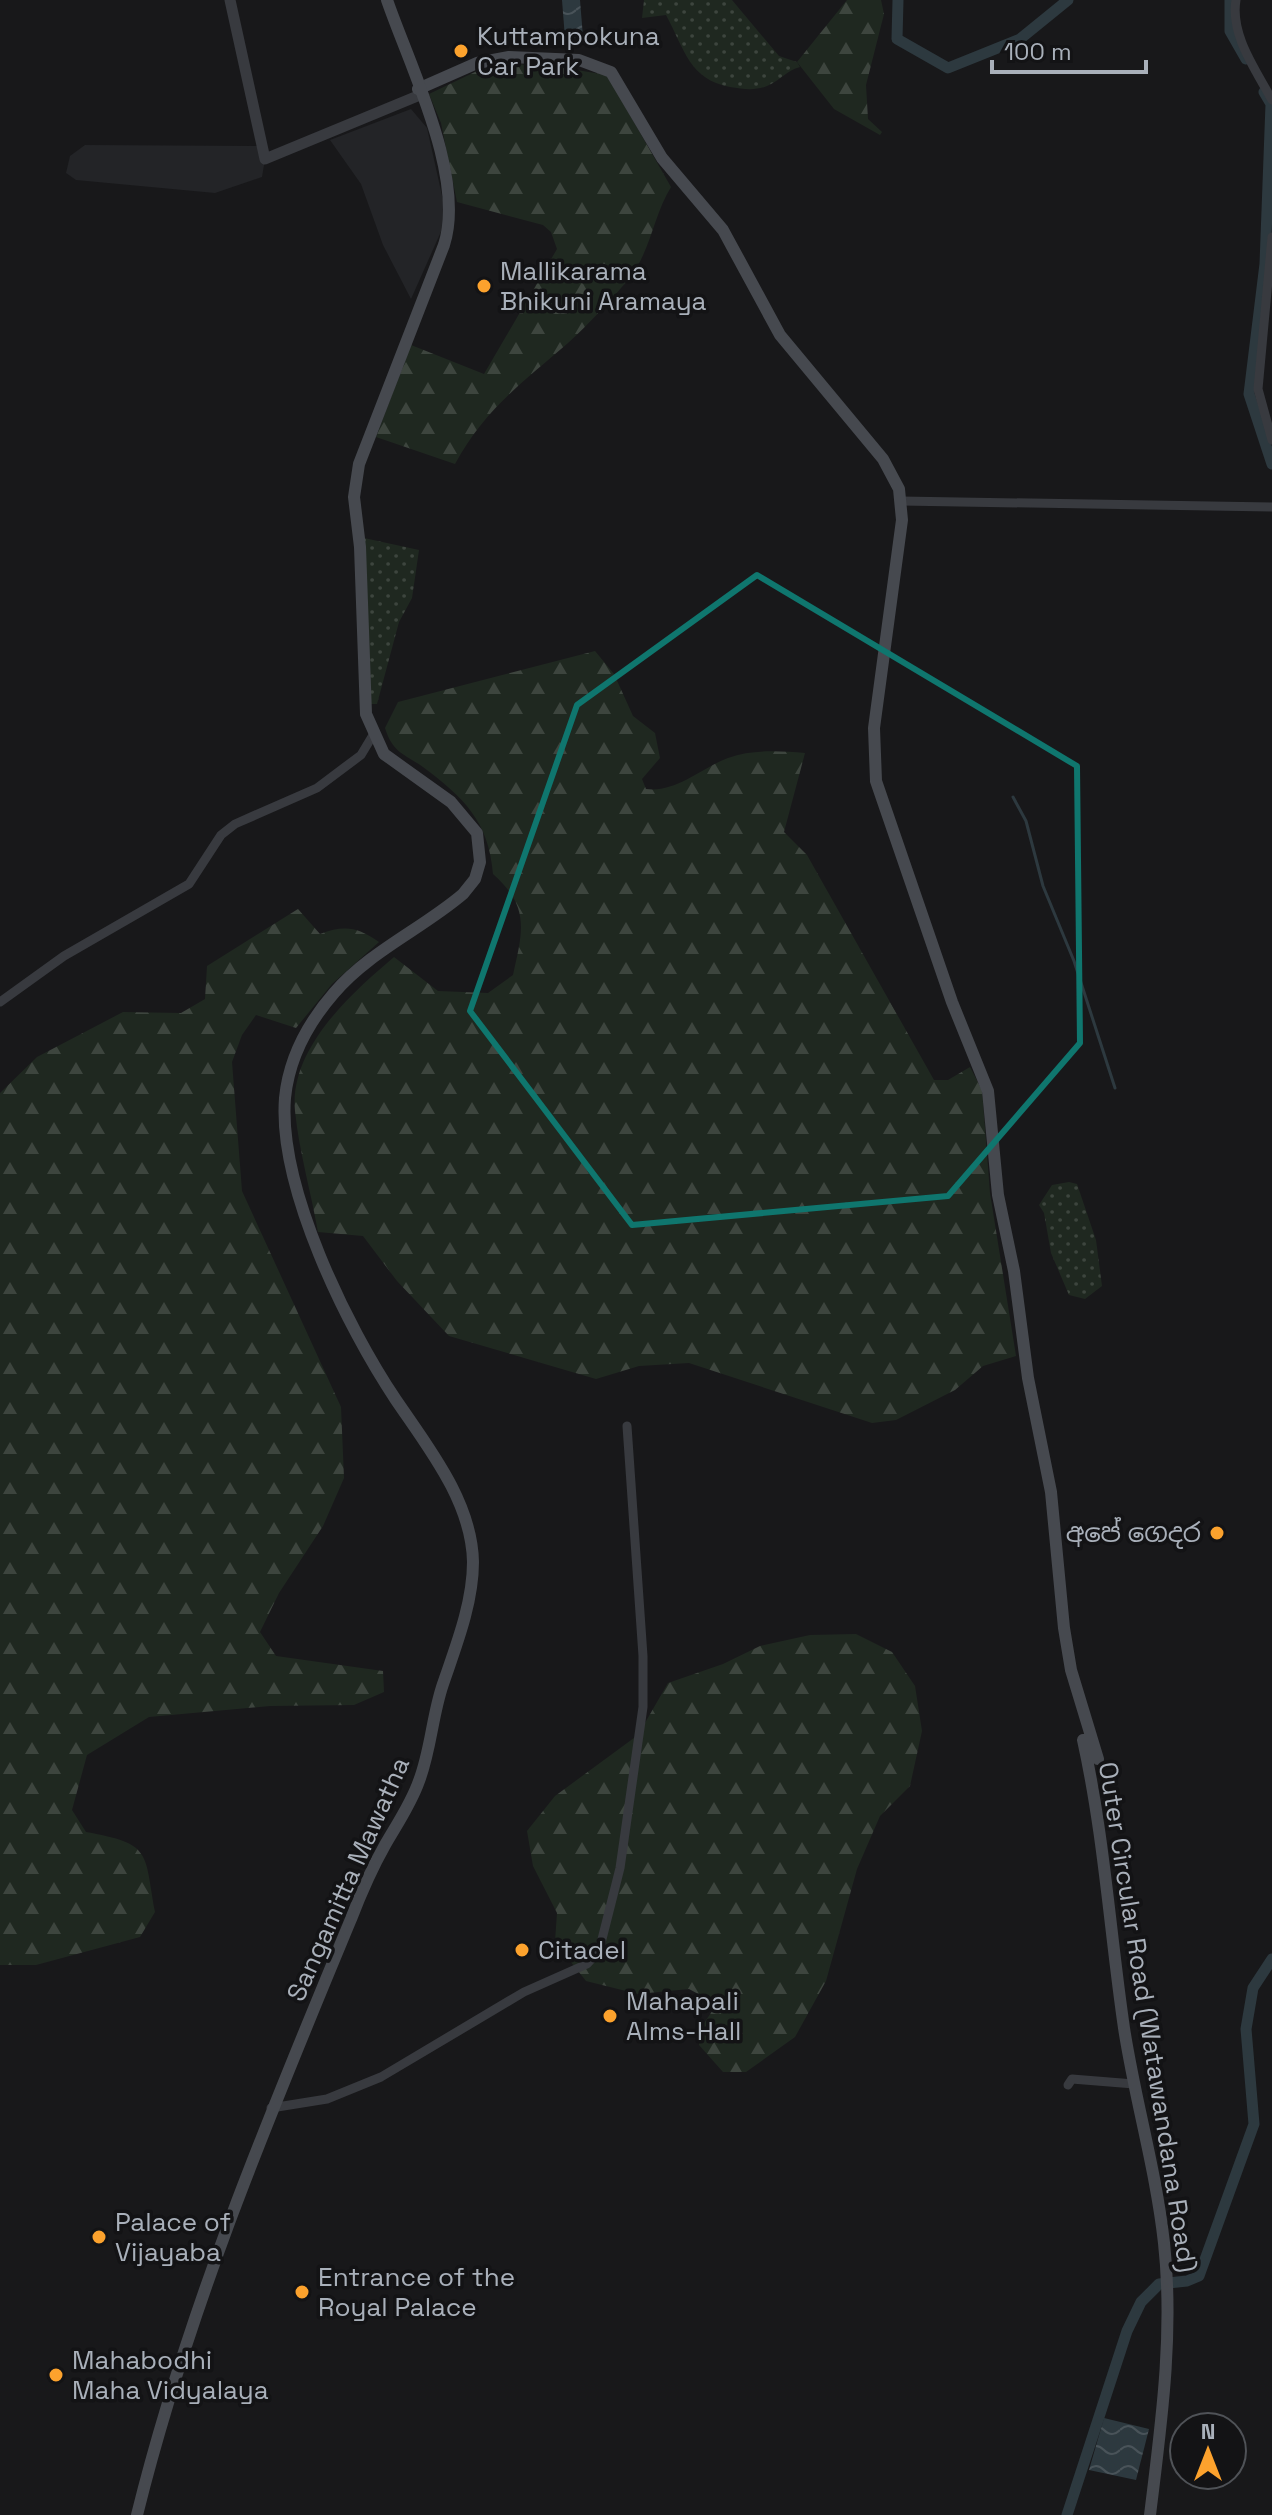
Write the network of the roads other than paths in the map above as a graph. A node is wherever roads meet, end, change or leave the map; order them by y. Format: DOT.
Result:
graph roads {
  1 [pos="230,0"];
  2 [pos="387,0"];
  3 [pos="1236,0"];
  4 [pos="419,92"];
  5 [pos="1272,100"];
  6 [pos="1272,237"];
  7 [pos="1272,440"];
  8 [pos="901,501"];
  9 [pos="1272,507"];
  10 [pos="373,735"];
  11 [pos="0,1002"];
  12 [pos="627,1426"];
  13 [pos="1134,2084"];
  14 [pos="1068,2085"];
  15 [pos="271,2108"];
  16 [pos="137,2515"];
  17 [pos="1150,2515"];
  1 -- 4 [label="street"];
  2 -- 4 [label="main road, Sangamitta Mawatha"];
  3 -- 5 [label="street"];
  4 -- 8 [label="main road, Outer Circular Road (Watawandana Road)"];
  4 -- 10 [label="main road, Sangamitta Mawatha"];
  6 -- 7 [label="street"];
  8 -- 9 [label="street"];
  8 -- 13 [label="main road, Outer Circular Road (Watawandana Road)"];
  10 -- 11 [label="street"];
  10 -- 15 [label="main road, Sangamitta Mawatha"];
  12 -- 15 [label="street"];
  13 -- 14 [label="street"];
  13 -- 17 [label="main road, Outer Circular Road (Watawandana Road)"];
  15 -- 16 [label="main road, Sangamitta Mawatha"];
}
